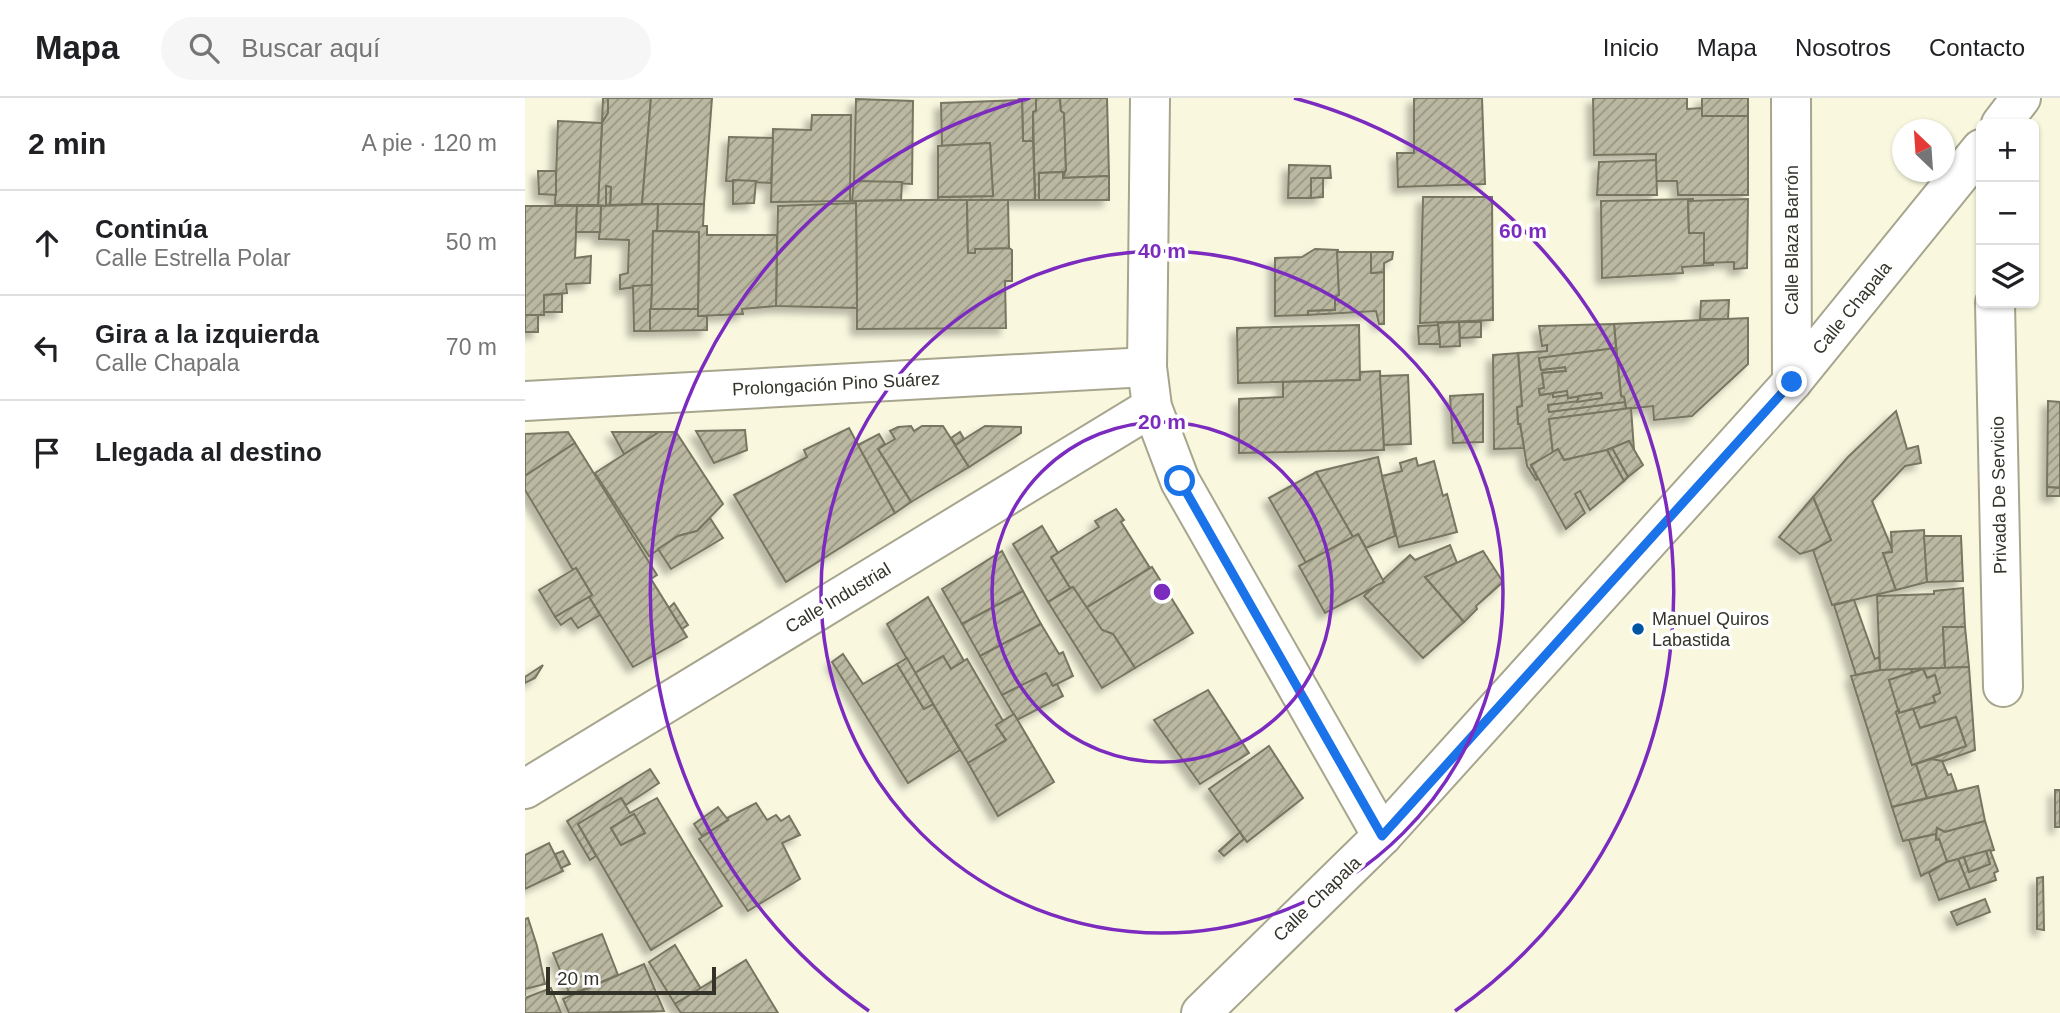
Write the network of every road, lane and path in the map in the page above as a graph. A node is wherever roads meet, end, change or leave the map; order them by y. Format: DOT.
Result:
graph roads {
  1 [pos="1150,98"];
  2 [pos="1791,98"];
  3 [pos="2021,98"];
  4 [pos="2005,119"];
  5 [pos="1976,155"];
  6 [pos="1995,308"];
  7 [pos="1147,367"];
  8 [pos="1792,382"];
  9 [pos="525,401"];
  10 [pos="1152,407"];
  11 [pos="2003,687"];
  12 [pos="525,789"];
  13 [pos="1382,836"];
  14 [pos="1201,1013"];
  1 -- 7 [label="street"];
  2 -- 8 [label="street, Calle Blaza Barrón"];
  3 -- 4 [label="street"];
  5 -- 8 [label="street, Calle Chapala"];
  6 -- 11 [label="street, Privada De Servicio"];
  7 -- 9 [label="street, Prolongación Pino Suárez"];
  7 -- 10 [label="street"];
  8 -- 13 [label="street, Calle Chapala"];
  10 -- 12 [label="street, Calle Industrial"];
  10 -- 13 [label="street"];
  13 -- 14 [label="street, Calle Chapala"];
}
